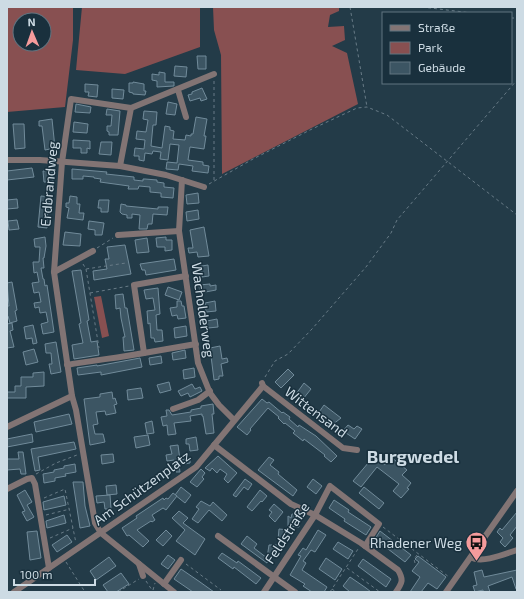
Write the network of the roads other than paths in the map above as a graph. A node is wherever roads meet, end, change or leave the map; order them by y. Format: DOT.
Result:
graph roads {
  1 [pos="214,74"];
  2 [pos="178,90"];
  3 [pos="131,108"];
  4 [pos="186,117"];
  5 [pos="7,160"];
  6 [pos="62,162"];
  7 [pos="120,166"];
  8 [pos="182,180"];
  9 [pos="204,187"];
  10 [pos="179,231"];
  11 [pos="118,235"];
  12 [pos="92,251"];
  13 [pos="54,272"];
  14 [pos="186,276"];
  15 [pos="196,344"];
  16 [pos="144,353"];
  17 [pos="67,365"];
  18 [pos="262,385"];
  19 [pos="210,391"];
  20 [pos="72,396"];
  21 [pos="173,408"];
  22 [pos="234,420"];
  23 [pos="7,427"];
  24 [pos="214,445"];
  25 [pos="357,450"];
  26 [pos="7,488"];
  27 [pos="517,490"];
  28 [pos="315,515"];
  29 [pos="101,533"];
  30 [pos="218,536"];
  31 [pos="363,544"];
  32 [pos="517,550"];
  33 [pos="471,557"];
  34 [pos="181,560"];
  35 [pos="138,563"];
  36 [pos="49,568"];
  37 [pos="143,576"];
  38 [pos="273,577"];
  39 [pos="164,584"];
  40 [pos="14,592"];
  41 [pos="174,592"];
  42 [pos="264,592"];
  43 [pos="295,592"];
  44 [pos="396,592"];
  45 [pos="446,592"];
  1 -- 2 [label="street"];
  2 -- 3 [label="street"];
  2 -- 4 [label="street"];
  3 -- 6 [label="street, Erdbrandweg"];
  3 -- 7 [label="street"];
  5 -- 6 [label="street"];
  6 -- 7 [label="street"];
  6 -- 13 [label="street, Erdbrandweg"];
  7 -- 8 [label="street"];
  8 -- 9 [label="street"];
  8 -- 10 [label="street, Wacholderweg"];
  10 -- 11 [label="street"];
  10 -- 14 [label="street, Wacholderweg"];
  12 -- 13 [label="street"];
  13 -- 17 [label="street, Erdbrandweg"];
  14 -- 15 [label="street, Wacholderweg"];
  14 -- 16 [label="street"];
  15 -- 16 [label="street"];
  15 -- 19 [label="street, Wacholderweg"];
  16 -- 17 [label="street"];
  17 -- 20 [label="street, Erdbrandweg"];
  18 -- 22 [label="street, Am Schützenplatz"];
  18 -- 25 [label="street, Wittensand"];
  19 -- 21 [label="street"];
  19 -- 22 [label="street, Wacholderweg"];
  20 -- 23 [label="street"];
  20 -- 29 [label="street, Erdbrandweg"];
  22 -- 24 [label="street, Am Schützenplatz"];
  24 -- 28 [label="street"];
  24 -- 29 [label="street, Am Schützenplatz"];
  26 -- 36 [label="street"];
  27 -- 33 [label="street"];
  28 -- 31 [label="street"];
  28 -- 31 [label="street, Feldstraße"];
  28 -- 38 [label="street, Feldstraße"];
  29 -- 35 [label="street"];
  29 -- 36 [label="street, Am Schützenplatz"];
  30 -- 38 [label="street"];
  31 -- 44 [label="street"];
  32 -- 33 [label="street"];
  33 -- 45 [label="street"];
  34 -- 39 [label="street"];
  35 -- 37 [label="street"];
  35 -- 39 [label="street"];
  36 -- 40 [label="street, Am Schützenplatz"];
  38 -- 42 [label="street, Feldstraße"];
  38 -- 43 [label="street"];
  39 -- 41 [label="street"];
}
